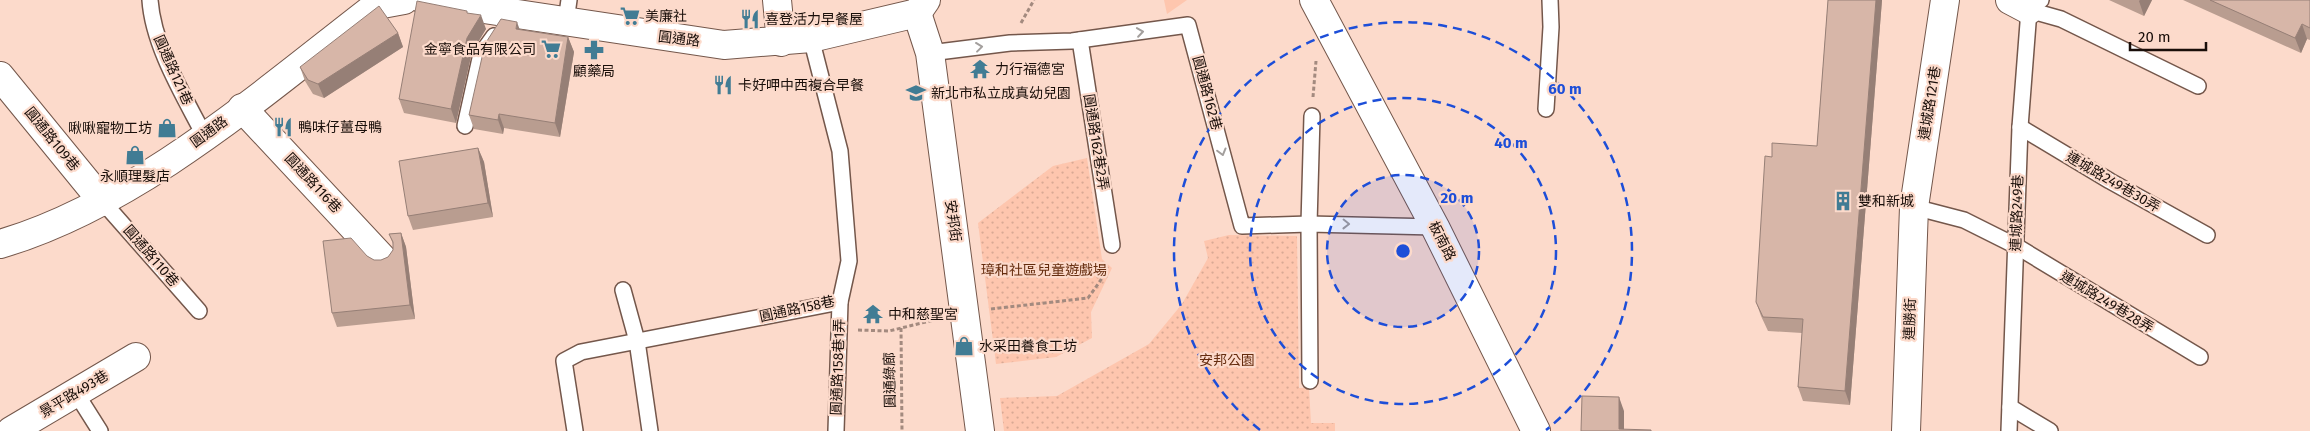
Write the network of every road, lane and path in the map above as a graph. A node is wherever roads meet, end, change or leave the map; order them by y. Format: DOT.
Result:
graph roads {
  1 [pos="150,0"];
  2 [pos="404,0"];
  3 [pos="424,0"];
  4 [pos="777,0"];
  5 [pos="1314,0"];
  6 [pos="1550,0"];
  7 [pos="1945,0"];
  8 [pos="918,4"];
  9 [pos="2027,4"];
  10 [pos="568,10"];
  11 [pos="509,12"];
  12 [pos="811,38"];
  13 [pos="1080,40"];
  14 [pos="781,42"];
  15 [pos="930,53"];
  16 [pos="2198,86"];
  17 [pos="5,89"];
  18 [pos="242,108"];
  19 [pos="1546,109"];
  20 [pos="1312,116"];
  21 [pos="465,126"];
  22 [pos="2020,127"];
  23 [pos="205,137"];
  24 [pos="103,202"];
  25 [pos="1914,207"];
  26 [pos="1309,224"];
  27 [pos="1435,227"];
  28 [pos="2207,235"];
  29 [pos="0,244"];
  30 [pos="1112,245"];
  31 [pos="2016,246"];
  32 [pos="384,258"];
  33 [pos="623,290"];
  34 [pos="840,302"];
  35 [pos="199,311"];
  36 [pos="965,312"];
  37 [pos="901,328"];
  38 [pos="839,330"];
  39 [pos="637,341"];
  40 [pos="136,357"];
  41 [pos="2200,357"];
  42 [pos="1310,381"];
  43 [pos="76,393"];
  44 [pos="2010,407"];
  45 [pos="12,431"];
  46 [pos="100,431"];
  47 [pos="575,431"];
  48 [pos="650,431"];
  49 [pos="836,431"];
  50 [pos="902,431"];
  51 [pos="980,431"];
  52 [pos="1536,431"];
  53 [pos="1906,431"];
  54 [pos="2009,431"];
  55 [pos="2050,431"];
  1 -- 23 [label="lane, 圓通路121巷"];
  2 -- 18 [label="street, 圓通路"];
  3 -- 11 [label="street, 圓通路"];
  4 -- 14 [label="street"];
  5 -- 27 [label="street, 板南路"];
  6 -- 19 [label="lane"];
  7 -- 25 [label="street, 連城路121巷"];
  8 -- 12 [label="street, 圓通路"];
  8 -- 15 [label="street, 安邦街"];
  9 -- 16 [label="lane"];
  9 -- 22 [label="lane, 連城路249巷"];
  10 -- 11 [label="street, 圓通路"];
  10 -- 14 [label="street, 圓通路"];
  11 -- 21 [label="lane"];
  12 -- 14 [label="street, 圓通路"];
  12 -- 34 [label="lane, 圓通路158巷"];
  15 -- 13 [label="lane, 圓通路162巷, one-way"];
  13 -- 26 [label="lane, 圓通路162巷, one-way"];
  13 -- 30 [label="lane, 圓通路162巷2弄"];
  15 -- 36 [label="street, 安邦街"];
  17 -- 24 [label="street, 圓通路109巷"];
  18 -- 23 [label="street, 圓通路"];
  18 -- 32 [label="street, 圓通路116巷"];
  20 -- 26 [label="lane"];
  22 -- 28 [label="lane, 連城路249巷30弄"];
  22 -- 31 [label="lane, 連城路249巷"];
  23 -- 24 [label="street, 圓通路"];
  24 -- 29 [label="street, 圓通路"];
  24 -- 35 [label="lane, 圓通路110巷"];
  25 -- 31 [label="lane, 連城路249巷28弄"];
  25 -- 53 [label="street, 連勝街"];
  26 -- 27 [label="lane, 圓通路162巷, one-way"];
  26 -- 42 [label="lane"];
  27 -- 52 [label="street, 板南路"];
  30 -- 36 [label="path"];
  31 -- 41 [label="lane, 連城路249巷28弄"];
  31 -- 44 [label="lane, 連城路249巷"];
  33 -- 39 [label="lane"];
  34 -- 38 [label="lane, 圓通路158巷1弄"];
  34 -- 39 [label="lane, 圓通路158巷"];
  36 -- 37 [label="path"];
  36 -- 51 [label="street, 安邦街"];
  37 -- 38 [label="path"];
  37 -- 50 [label="path, 圓通綠廊"];
  38 -- 49 [label="lane, 圓通路158巷1弄"];
  39 -- 47 [label="lane, 圓通路158巷"];
  39 -- 48 [label="lane"];
  40 -- 43 [label="street, 景平路493巷"];
  43 -- 45 [label="street, 景平路493巷"];
  43 -- 46 [label="lane"];
  44 -- 54 [label="lane, 連城路249巷"];
  44 -- 55 [label="lane"];
}
